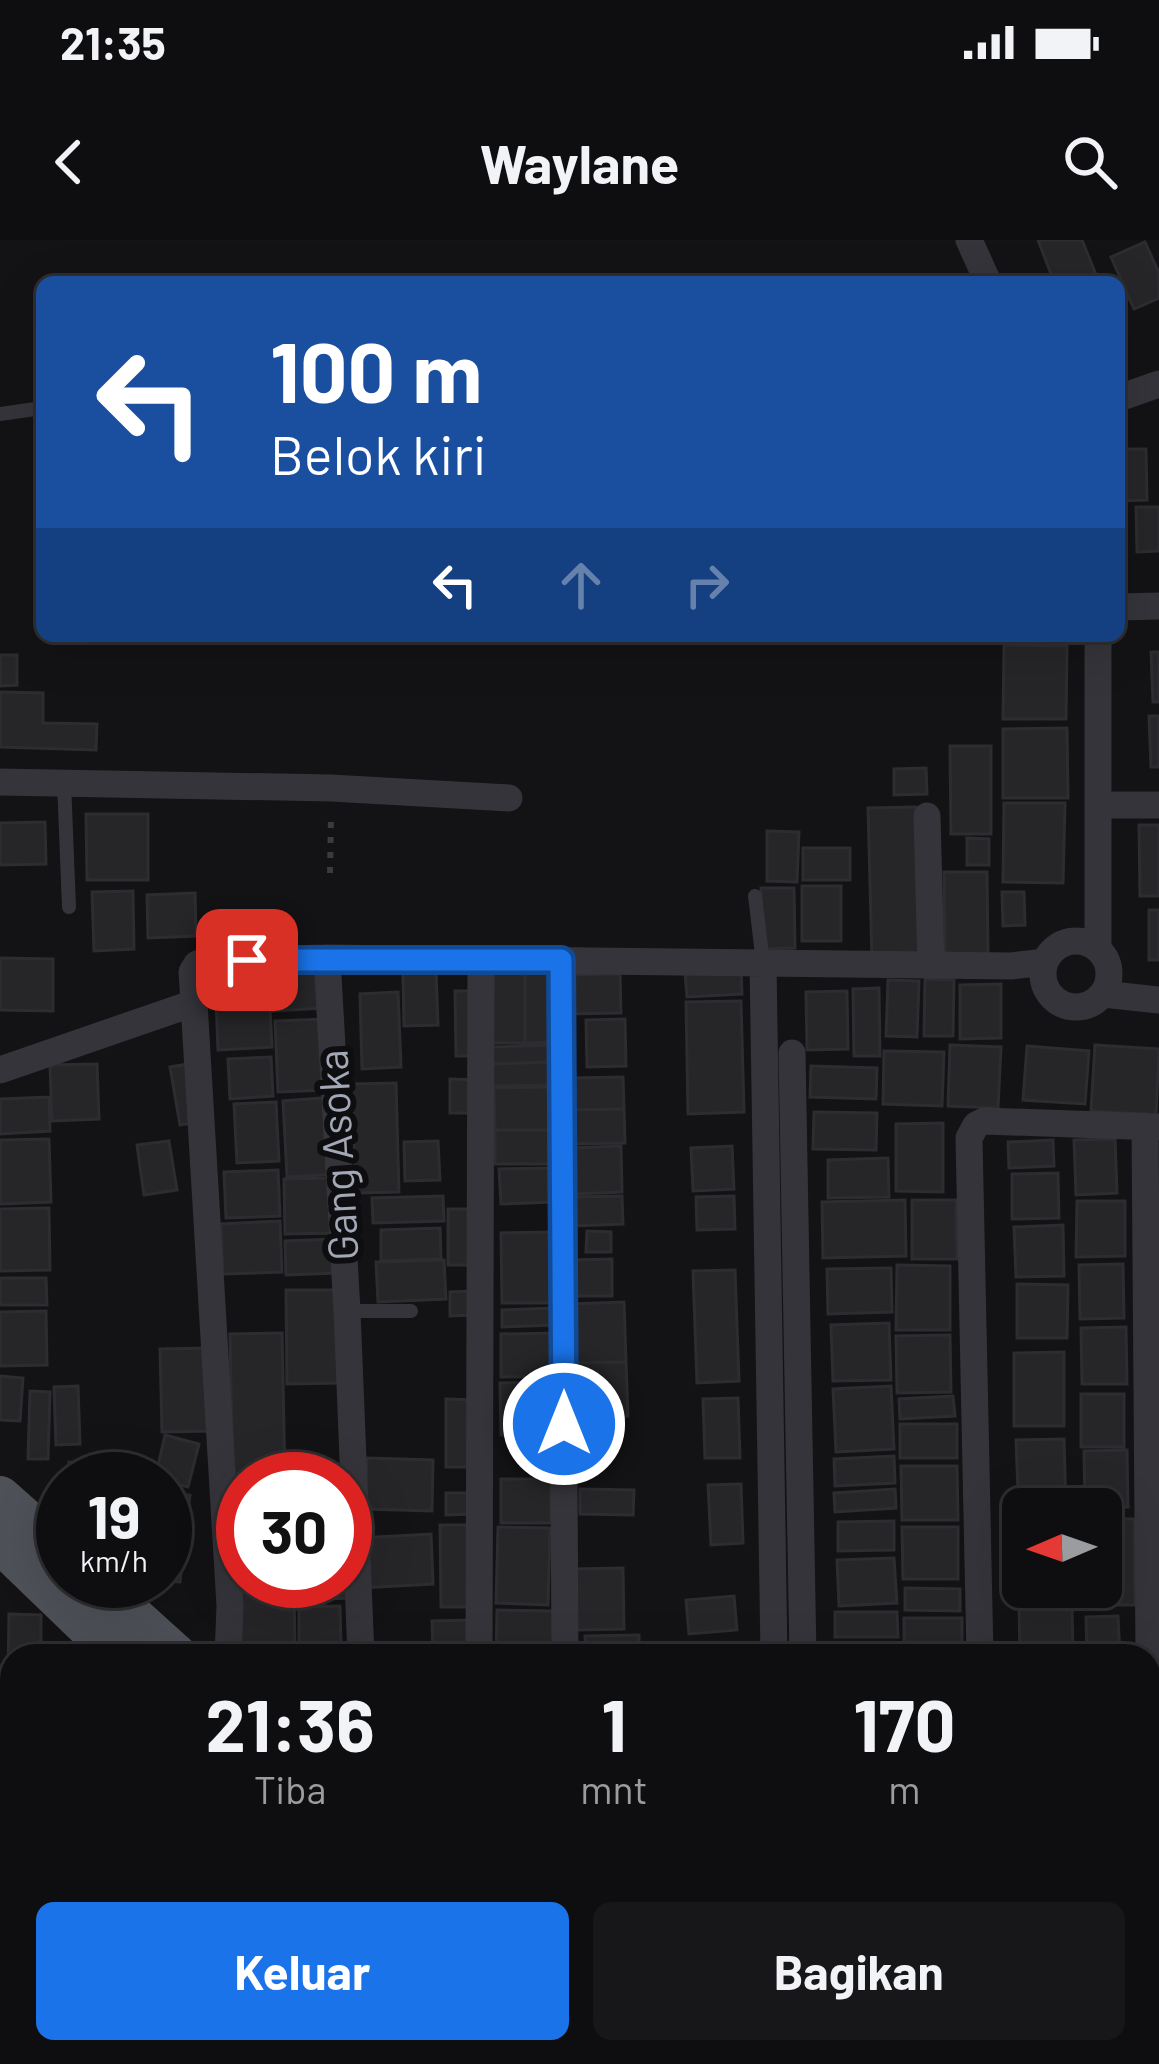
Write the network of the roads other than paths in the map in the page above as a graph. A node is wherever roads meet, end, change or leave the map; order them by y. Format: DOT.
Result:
graph roads {
  1 [pos="969,240"];
  2 [pos="985,276"];
  3 [pos="1159,384"];
  4 [pos="1125,396"];
  5 [pos="36,409"];
  6 [pos="0,414"];
  7 [pos="1159,606"];
  8 [pos="1125,607"];
  9 [pos="1098,642"];
  10 [pos="0,782"];
  11 [pos="64,782"];
  12 [pos="509,798"];
  13 [pos="1159,805"];
  14 [pos="1098,806"];
  15 [pos="926,816"];
  16 [pos="755,896"];
  17 [pos="69,907"];
  18 [pos="1098,949"];
  19 [pos="327,958"];
  20 [pos="481,959"];
  21 [pos="561,960"];
  22 [pos="1045,962"];
  23 [pos="763,963"];
  24 [pos="931,965"];
  25 [pos="1103,994"];
  26 [pos="1159,1000"];
  27 [pos="194,1003"];
  28 [pos="792,1053"];
  29 [pos="0,1070"];
  30 [pos="1152,1126"];
  31 [pos="347,1311"];
  32 [pos="411,1311"];
  33 [pos="0,1497"];
  34 [pos="36,1529"];
  35 [pos="0,1542"];
  36 [pos="124,1608"];
  37 [pos="106,1644"];
  38 [pos="164,1644"];
  39 [pos="228,1644"];
  40 [pos="361,1644"];
  41 [pos="479,1644"];
  42 [pos="565,1644"];
  43 [pos="774,1644"];
  44 [pos="803,1644"];
  45 [pos="980,1644"];
  46 [pos="1149,1644"];
  1 -- 2 [label="street"];
  3 -- 4 [label="street"];
  5 -- 6 [label="lane"];
  7 -- 8 [label="street"];
  9 -- 14 [label="street"];
  10 -- 11 [label="street"];
  11 -- 12 [label="street"];
  11 -- 17 [label="lane"];
  13 -- 14 [label="street"];
  14 -- 18 [label="street"];
  15 -- 24 [label="street"];
  16 -- 23 [label="lane"];
  18 -- 22 [label="street"];
  18 -- 25 [label="street"];
  19 -- 20 [label="street"];
  19 -- 27 [label="street"];
  19 -- 31 [label="street, Gang Asoka"];
  20 -- 21 [label="street"];
  20 -- 41 [label="street"];
  21 -- 23 [label="street"];
  21 -- 42 [label="street"];
  22 -- 24 [label="street"];
  22 -- 25 [label="street"];
  23 -- 24 [label="street"];
  23 -- 43 [label="street"];
  25 -- 26 [label="street"];
  27 -- 29 [label="street"];
  27 -- 39 [label="street"];
  28 -- 44 [label="street"];
  30 -- 45 [label="street"];
  30 -- 46 [label="street"];
  31 -- 32 [label="lane"];
  31 -- 40 [label="street, Gang Asoka"];
  33 -- 34 [label="main road"];
  35 -- 37 [label="main road"];
  36 -- 38 [label="main road"];
}
